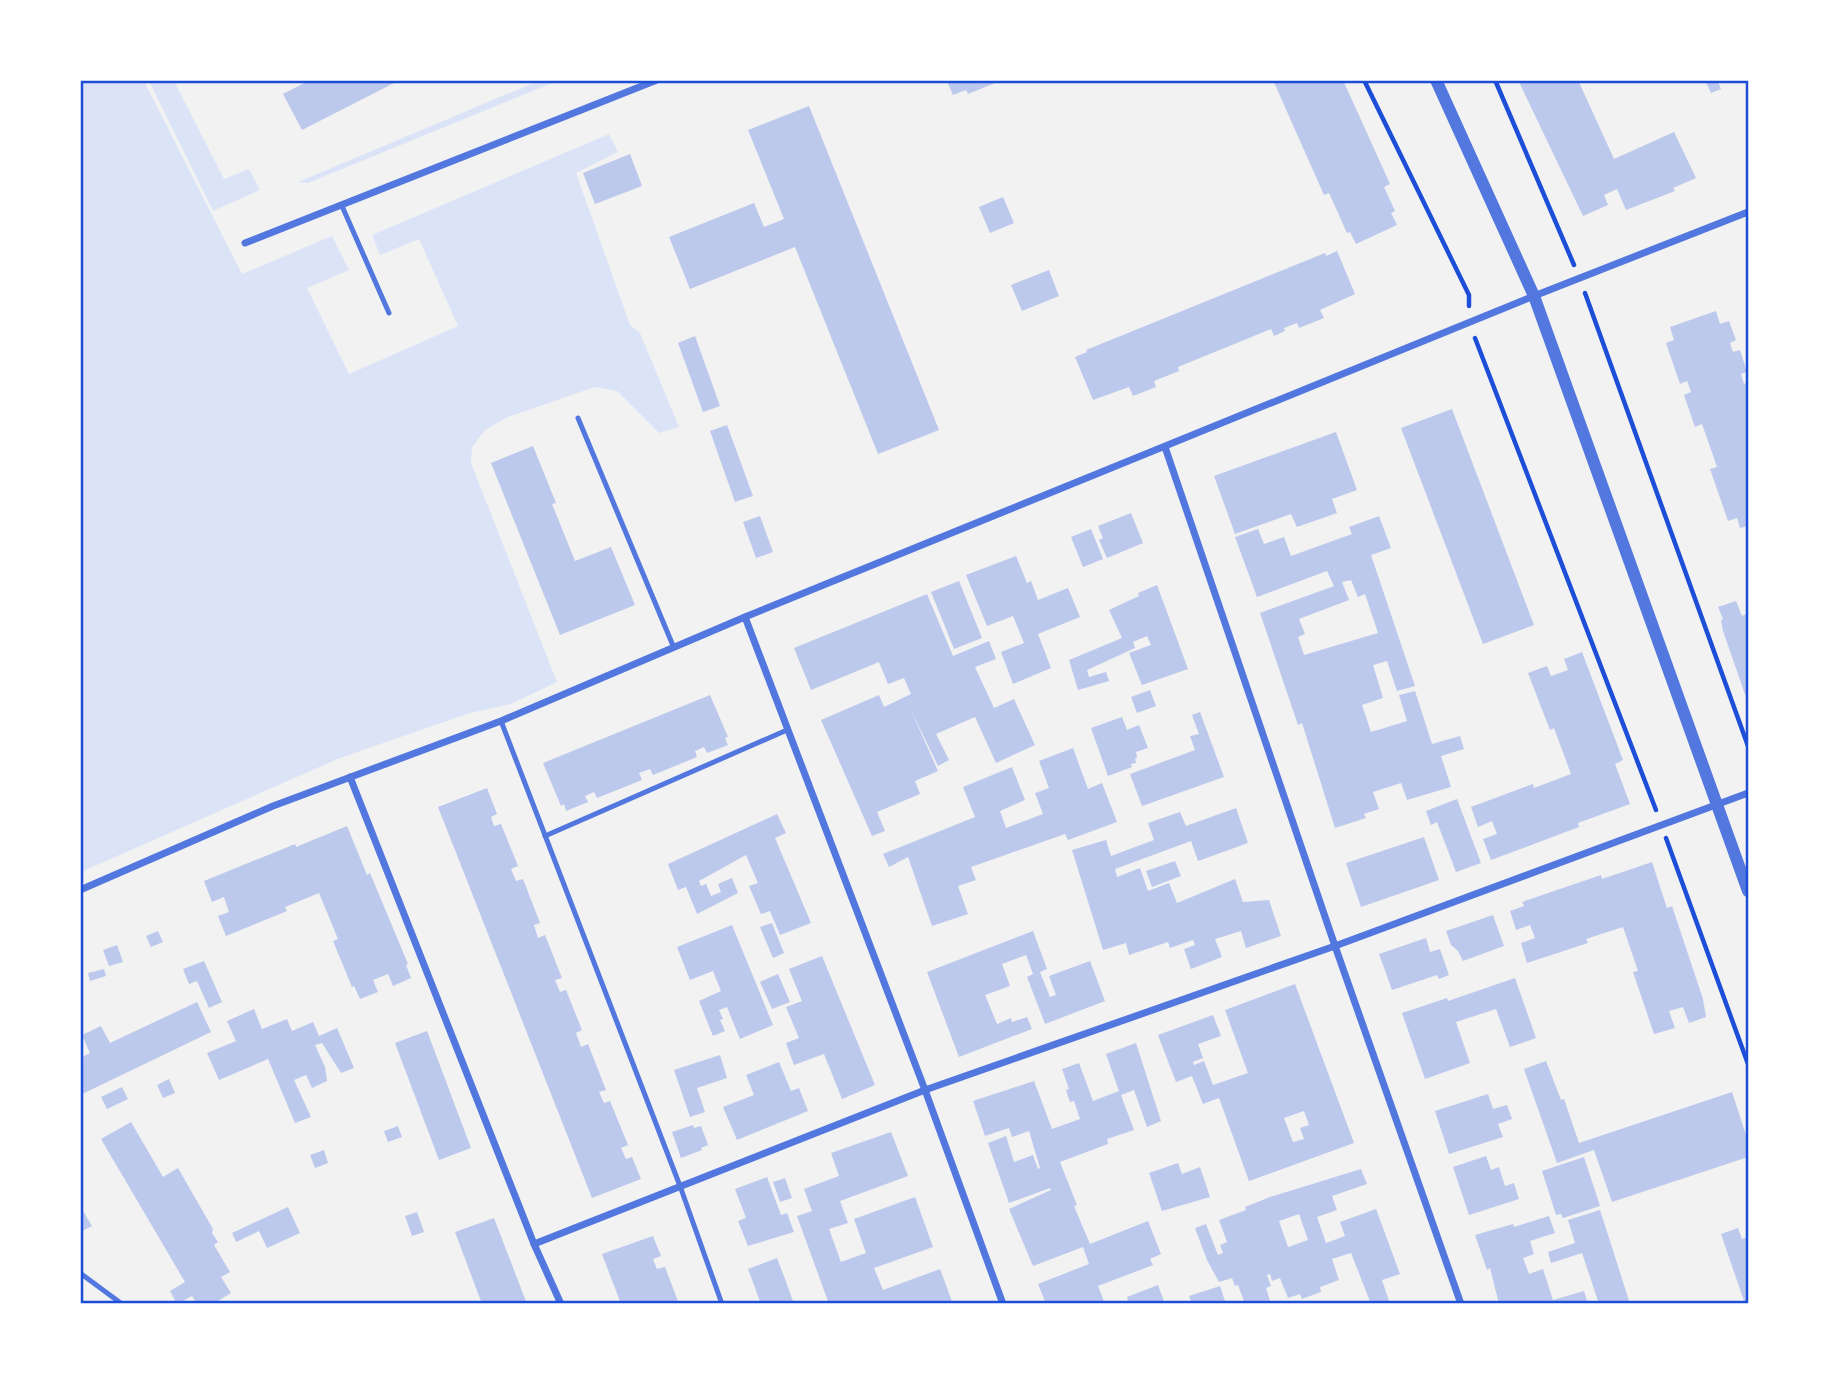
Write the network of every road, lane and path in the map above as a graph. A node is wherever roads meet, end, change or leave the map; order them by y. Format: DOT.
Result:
graph roads {
  1 [pos="657,80"];
  2 [pos="1364,80"];
  3 [pos="1436,80"];
  4 [pos="1495,80"];
  5 [pos="342,206"];
  6 [pos="1748,212"];
  7 [pos="245,243"];
  8 [pos="1580,278"];
  9 [pos="1534,296"];
  10 [pos="389,313"];
  11 [pos="1469,323"];
  12 [pos="579,418"];
  13 [pos="1165,447"];
  14 [pos="745,618"];
  15 [pos="674,648"];
  16 [pos="501,721"];
  17 [pos="787,730"];
  18 [pos="1748,746"];
  19 [pos="350,777"];
  20 [pos="1748,793"];
  21 [pos="1717,804"];
  22 [pos="1661,824"];
  23 [pos="545,836"];
  24 [pos="80,890"];
  25 [pos="1748,891"];
  26 [pos="1335,946"];
  27 [pos="1748,1065"];
  28 [pos="925,1090"];
  29 [pos="680,1186"];
  30 [pos="534,1244"];
  31 [pos="80,1273"];
  32 [pos="122,1304"];
  33 [pos="561,1304"];
  34 [pos="722,1304"];
  35 [pos="1003,1304"];
  36 [pos="1461,1304"];
  1 -- 5 [label="street"];
  2 -- 11 [label="path"];
  3 -- 9 [label="street"];
  4 -- 8 [label="path"];
  5 -- 7 [label="street"];
  5 -- 10 [label="lane"];
  6 -- 8 [label="street"];
  8 -- 9 [label="street"];
  8 -- 18 [label="path"];
  9 -- 11 [label="street"];
  9 -- 21 [label="street"];
  11 -- 13 [label="street"];
  11 -- 22 [label="path"];
  12 -- 15 [label="lane"];
  13 -- 14 [label="street"];
  13 -- 26 [label="street"];
  14 -- 15 [label="street"];
  14 -- 17 [label="street"];
  15 -- 16 [label="street"];
  16 -- 19 [label="street"];
  16 -- 23 [label="lane"];
  17 -- 23 [label="lane"];
  17 -- 28 [label="street"];
  19 -- 24 [label="street"];
  19 -- 30 [label="street"];
  20 -- 21 [label="street"];
  21 -- 22 [label="street"];
  21 -- 25 [label="street"];
  22 -- 26 [label="street"];
  22 -- 27 [label="path"];
  23 -- 29 [label="lane"];
  26 -- 28 [label="street"];
  26 -- 36 [label="street"];
  28 -- 29 [label="street"];
  28 -- 35 [label="street"];
  29 -- 30 [label="street"];
  29 -- 34 [label="lane"];
  30 -- 33 [label="street"];
  31 -- 32 [label="lane"];
}
